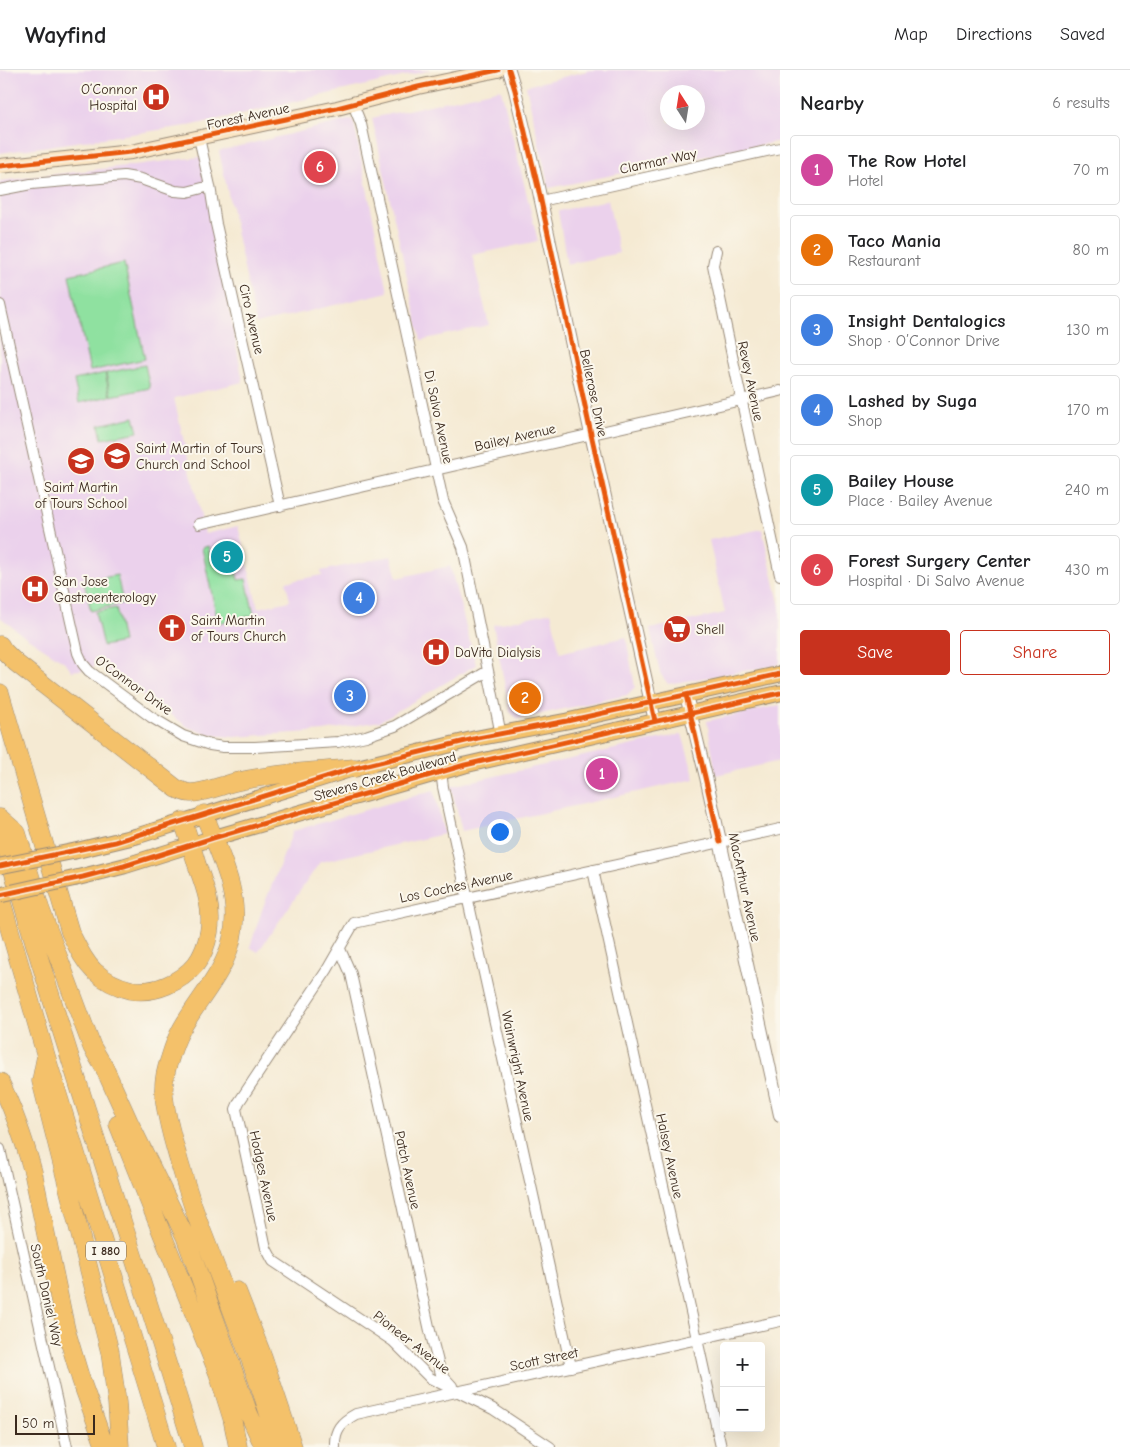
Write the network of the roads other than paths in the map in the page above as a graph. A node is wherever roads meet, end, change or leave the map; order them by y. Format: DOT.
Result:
graph roads {
  1 [pos="498,70"];
  2 [pos="509,70"];
  3 [pos="353,104"];
  4 [pos="199,138"];
  5 [pos="780,148"];
  6 [pos="0,166"];
  7 [pos="210,186"];
  8 [pos="0,190"];
  9 [pos="541,201"];
  10 [pos="716,251"];
  11 [pos="0,304"];
  12 [pos="780,391"];
  13 [pos="741,400"];
  14 [pos="591,434"];
  15 [pos="437,470"];
  16 [pos="280,506"];
  17 [pos="199,524"];
  18 [pos="780,524"];
  19 [pos="769,527"];
  20 [pos="780,575"];
  21 [pos="0,645"];
  22 [pos="488,671"];
  23 [pos="780,674"];
  24 [pos="780,693"];
  25 [pos="0,694"];
  26 [pos="686,695"];
  27 [pos="652,702"];
  28 [pos="691,714"];
  29 [pos="655,721"];
  30 [pos="501,735"];
  31 [pos="465,765"];
  32 [pos="355,768"];
  33 [pos="441,771"];
  34 [pos="204,814"];
  35 [pos="0,818"];
  36 [pos="183,821"];
  37 [pos="0,825"];
  38 [pos="780,829"];
  39 [pos="213,838"];
  40 [pos="720,842"];
  41 [pos="191,845"];
  42 [pos="0,866"];
  43 [pos="593,870"];
  44 [pos="0,895"];
  45 [pos="467,897"];
  46 [pos="340,949"];
  47 [pos="92,1047"];
  48 [pos="46,1056"];
  49 [pos="0,1082"];
  50 [pos="236,1109"];
  51 [pos="780,1114"];
  52 [pos="0,1149"];
  53 [pos="176,1151"];
  54 [pos="266,1248"];
  55 [pos="780,1321"];
  56 [pos="697,1339"];
  57 [pos="570,1367"];
  58 [pos="457,1392"];
  59 [pos="67,1447"];
  60 [pos="105,1447"];
  61 [pos="120,1447"];
  62 [pos="166,1447"];
  63 [pos="193,1447"];
  64 [pos="238,1447"];
  65 [pos="264,1447"];
  66 [pos="279,1447"];
  67 [pos="294,1447"];
  68 [pos="335,1447"];
  69 [pos="550,1447"];
  70 [pos="721,1447"];
  1 -- 3 [label="main road, Forest Avenue"];
  2 -- 9 [label="street, Bellerose Drive"];
  3 -- 4 [label="main road, Forest Avenue"];
  3 -- 15 [label="street, Di Salvo Avenue"];
  4 -- 6 [label="main road, Forest Avenue"];
  4 -- 7 [label="street, Ciro Avenue"];
  5 -- 9 [label="street, Clarmar Way"];
  7 -- 8 [label="street"];
  7 -- 16 [label="street, Ciro Avenue"];
  9 -- 14 [label="street, Bellerose Drive"];
  10 -- 13 [label="street, Revey Avenue"];
  11 -- 22 [label="street, O’Connor Drive"];
  12 -- 13 [label="street, Bailey Avenue"];
  13 -- 14 [label="street, Bailey Avenue"];
  13 -- 19 [label="street, Revey Avenue"];
  14 -- 15 [label="street, Bailey Avenue"];
  14 -- 27 [label="street, Bellerose Drive"];
  15 -- 16 [label="street, Bailey Avenue"];
  15 -- 22 [label="street, Di Salvo Avenue"];
  16 -- 17 [label="street, Bailey Avenue"];
  18 -- 19 [label="street"];
  19 -- 20 [label="street, Revey Avenue"];
  21 -- 32 [label="highway"];
  22 -- 30 [label="street, Di Salvo Avenue"];
  23 -- 26 [label="main road, Stevens Creek Boulevard"];
  24 -- 28 [label="main road, Stevens Creek Boulevard"];
  25 -- 41 [label="highway"];
  26 -- 27 [label="main road, Stevens Creek Boulevard"];
  26 -- 28 [label="street, MacArthur Avenue"];
  27 -- 29 [label="street, Bellerose Drive"];
  27 -- 30 [label="main road, Stevens Creek Boulevard"];
  28 -- 29 [label="main road, Stevens Creek Boulevard"];
  28 -- 40 [label="street, MacArthur Avenue"];
  29 -- 31 [label="main road, Stevens Creek Boulevard"];
  30 -- 31 [label="main road"];
  30 -- 32 [label="main road, Stevens Creek Boulevard"];
  31 -- 33 [label="main road, Stevens Creek Boulevard"];
  32 -- 34 [label="main road, Stevens Creek Boulevard"];
  33 -- 39 [label="main road, Stevens Creek Boulevard"];
  33 -- 45 [label="street, Wainwright Avenue"];
  34 -- 36 [label="main road, Stevens Creek Boulevard"];
  34 -- 39 [label="highway"];
  35 -- 47 [label="highway"];
  36 -- 41 [label="highway"];
  36 -- 42 [label="main road, Stevens Creek Boulevard, bridge"];
  37 -- 63 [label="highway, I 880"];
  38 -- 40 [label="street, Los Coches Avenue"];
  39 -- 41 [label="main road, Stevens Creek Boulevard"];
  39 -- 53 [label="highway"];
  40 -- 43 [label="street, Los Coches Avenue"];
  40 -- 51 [label="street, MacArthur Avenue"];
  41 -- 44 [label="main road, Stevens Creek Boulevard, bridge"];
  43 -- 45 [label="street, Los Coches Avenue"];
  43 -- 56 [label="street, Halsey Avenue"];
  44 -- 48 [label="highway, I 880"];
  45 -- 46 [label="street, Los Coches Avenue"];
  45 -- 57 [label="street, Wainwright Avenue"];
  46 -- 50 [label="street, Los Coches Avenue"];
  46 -- 58 [label="street, Patch Avenue"];
  47 -- 64 [label="highway"];
  47 -- 65 [label="highway"];
  48 -- 61 [label="highway"];
  48 -- 62 [label="highway, I 880"];
  49 -- 60 [label="highway"];
  50 -- 54 [label="street, Hodges Avenue"];
  52 -- 59 [label="street, South Daniel Way"];
  53 -- 66 [label="highway"];
  53 -- 67 [label="highway"];
  54 -- 58 [label="street, Pioneer Avenue"];
  55 -- 56 [label="street, Scott Street"];
  56 -- 57 [label="street, Scott Street"];
  56 -- 70 [label="street, Halsey Avenue"];
  57 -- 58 [label="street, Scott Street"];
  58 -- 68 [label="street, Scott Street"];
  58 -- 69 [label="street, Pioneer Avenue"];
}
